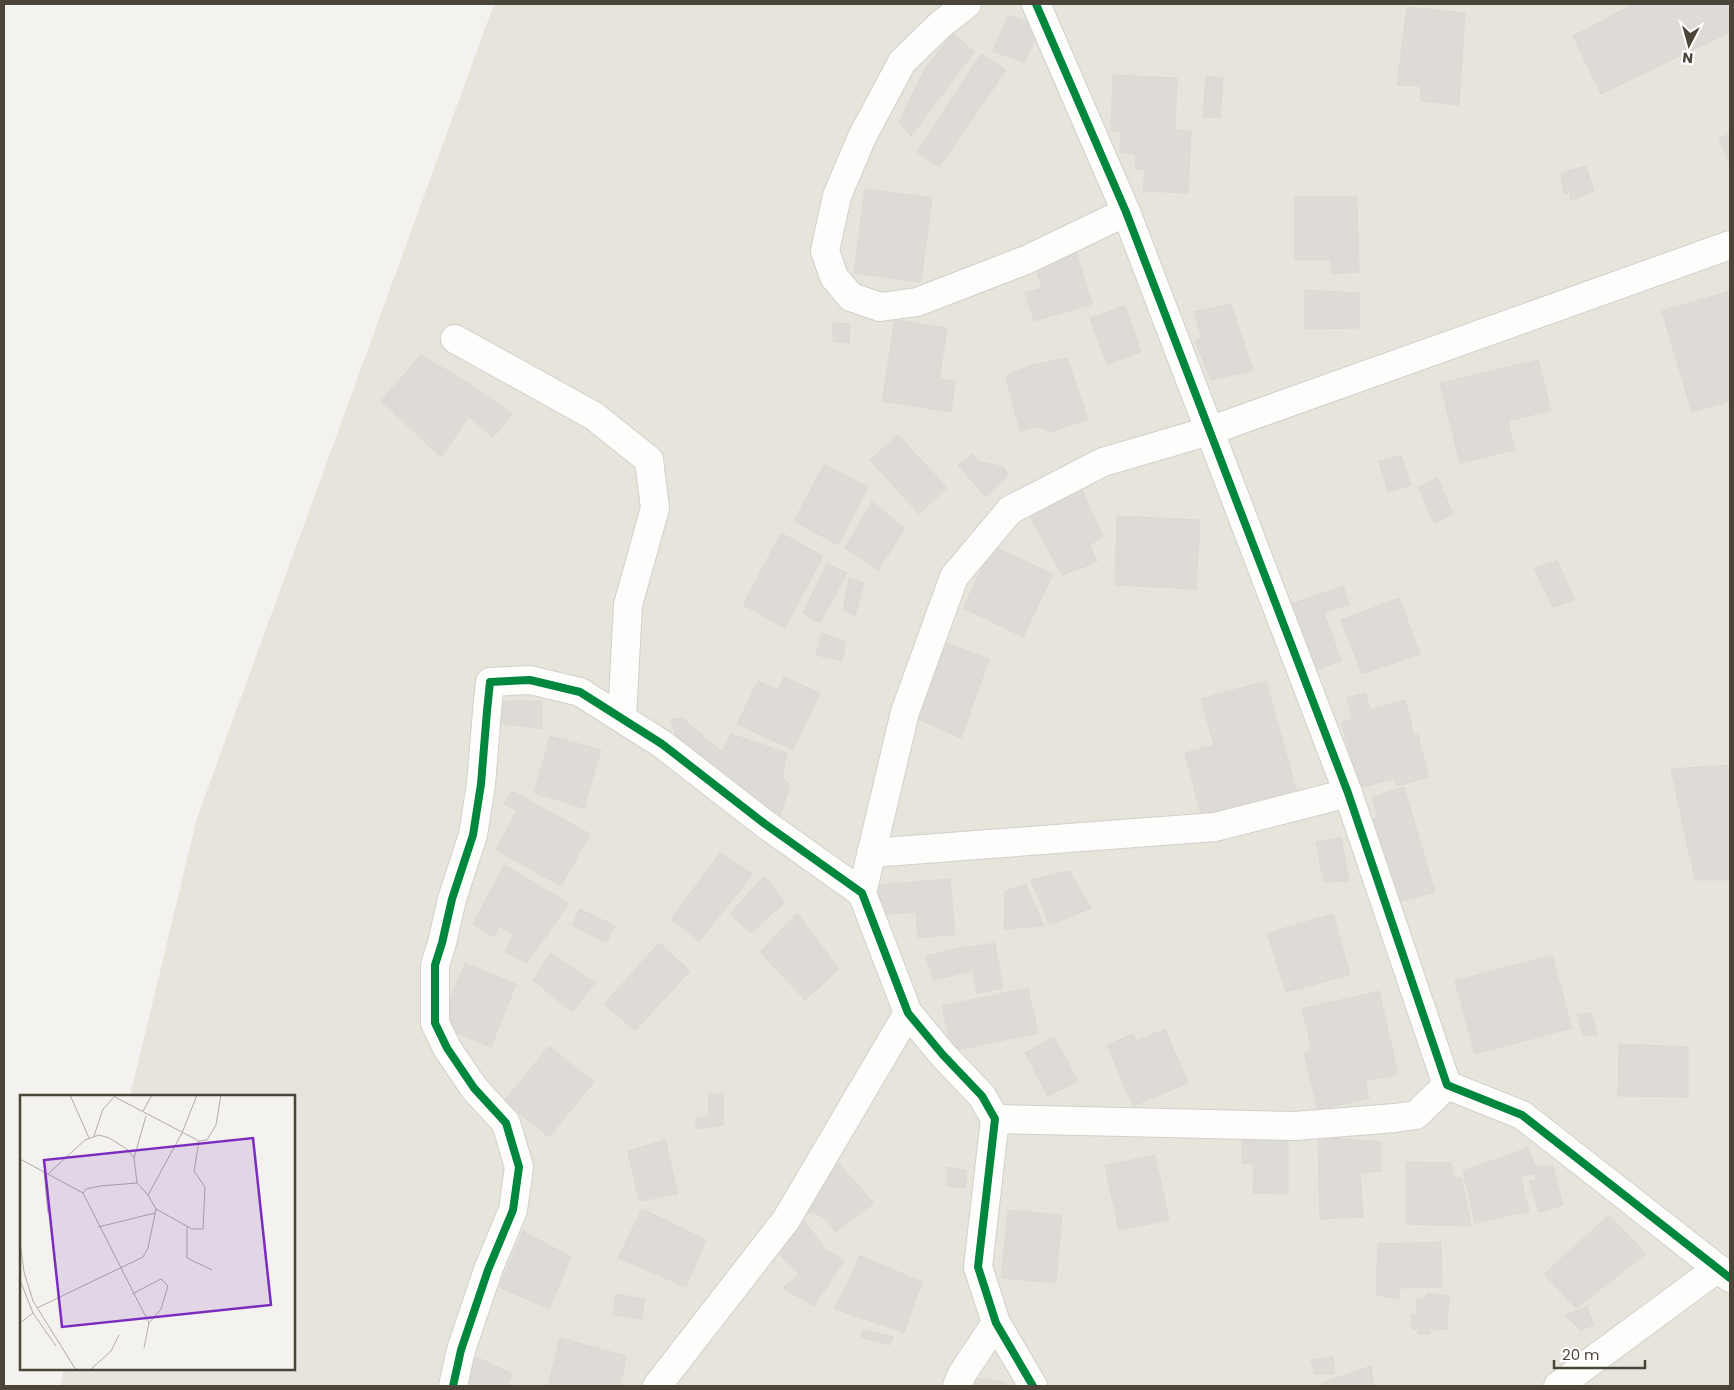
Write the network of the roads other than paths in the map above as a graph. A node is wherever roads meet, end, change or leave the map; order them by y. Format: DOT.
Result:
graph roads {
  1 [pos="967,4"];
  2 [pos="1036,4"];
  3 [pos="1126,212"];
  4 [pos="1730,245"];
  5 [pos="455,339"];
  6 [pos="1209,431"];
  7 [pos="622,718"];
  8 [pos="1348,793"];
  9 [pos="871,853"];
  10 [pos="862,893"];
  11 [pos="908,1013"];
  12 [pos="1447,1085"];
  13 [pos="995,1119"];
  14 [pos="1724,1273"];
  15 [pos="996,1323"];
  16 [pos="453,1386"];
  17 [pos="657,1386"];
  18 [pos="957,1386"];
  19 [pos="1033,1386"];
  20 [pos="1558,1386"];
  1 -- 3 [label="street"];
  2 -- 3 [label="street"];
  3 -- 6 [label="street"];
  4 -- 6 [label="street"];
  5 -- 7 [label="street"];
  6 -- 8 [label="street"];
  6 -- 9 [label="street"];
  7 -- 10 [label="street"];
  7 -- 16 [label="street"];
  8 -- 9 [label="street"];
  8 -- 12 [label="street"];
  9 -- 10 [label="street"];
  10 -- 11 [label="street"];
  11 -- 13 [label="street"];
  11 -- 17 [label="street"];
  12 -- 13 [label="street"];
  12 -- 14 [label="street"];
  13 -- 15 [label="street"];
  14 -- 20 [label="street"];
  15 -- 18 [label="street"];
  15 -- 19 [label="street"];
}
